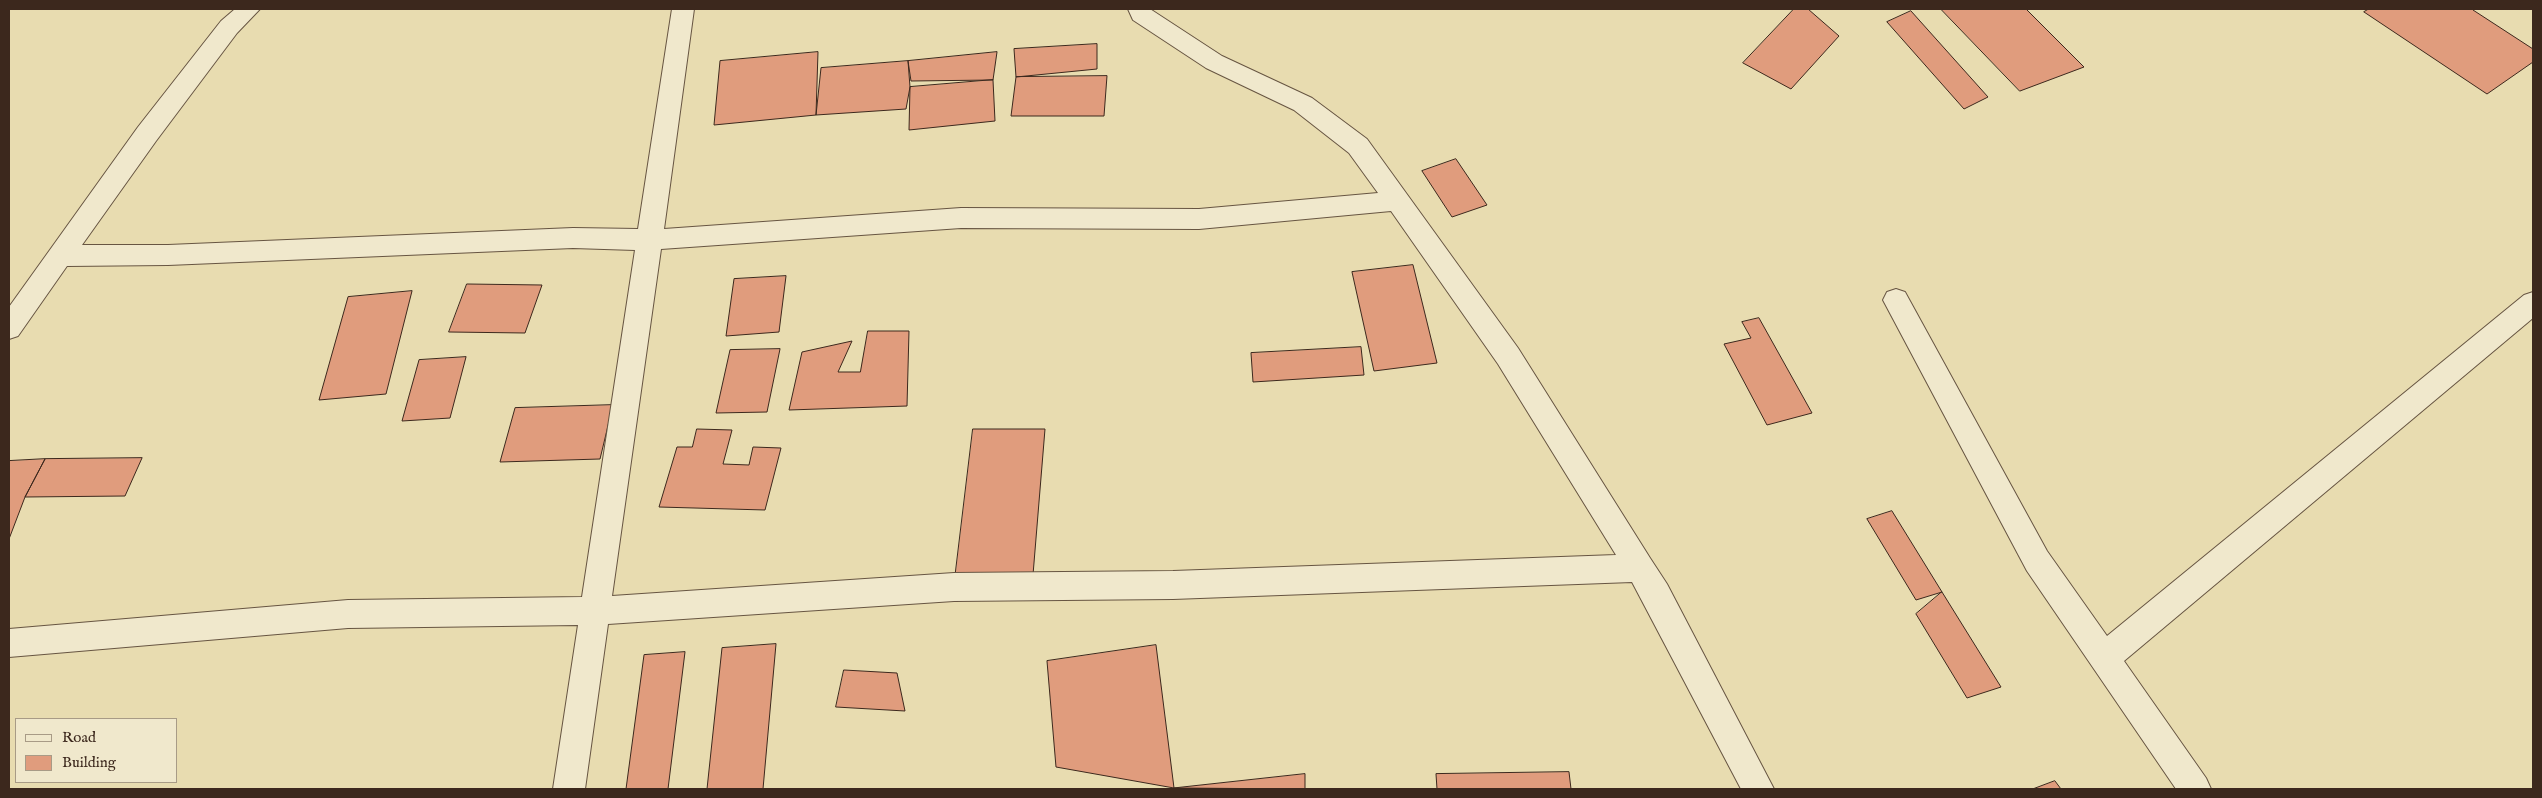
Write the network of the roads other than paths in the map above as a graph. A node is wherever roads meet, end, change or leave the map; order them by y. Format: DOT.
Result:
graph roads {
  1 [pos="249,9"];
  2 [pos="683,9"];
  3 [pos="1139,9"];
  4 [pos="1397,201"];
  5 [pos="650,240"];
  6 [pos="60,256"];
  7 [pos="1896,300"];
  8 [pos="2533,303"];
  9 [pos="9,328"];
  10 [pos="1640,568"];
  11 [pos="594,611"];
  12 [pos="9,643"];
  13 [pos="2104,658"];
  14 [pos="569,789"];
  15 [pos="1758,789"];
  16 [pos="2195,789"];
  1 -- 6 [label="street"];
  2 -- 5 [label="street"];
  3 -- 4 [label="street"];
  4 -- 5 [label="street"];
  4 -- 10 [label="street"];
  5 -- 6 [label="street"];
  5 -- 11 [label="street"];
  6 -- 9 [label="street"];
  7 -- 13 [label="street"];
  8 -- 13 [label="street"];
  10 -- 11 [label="street"];
  10 -- 15 [label="street"];
  11 -- 12 [label="street"];
  11 -- 14 [label="street"];
  13 -- 16 [label="street"];
}
